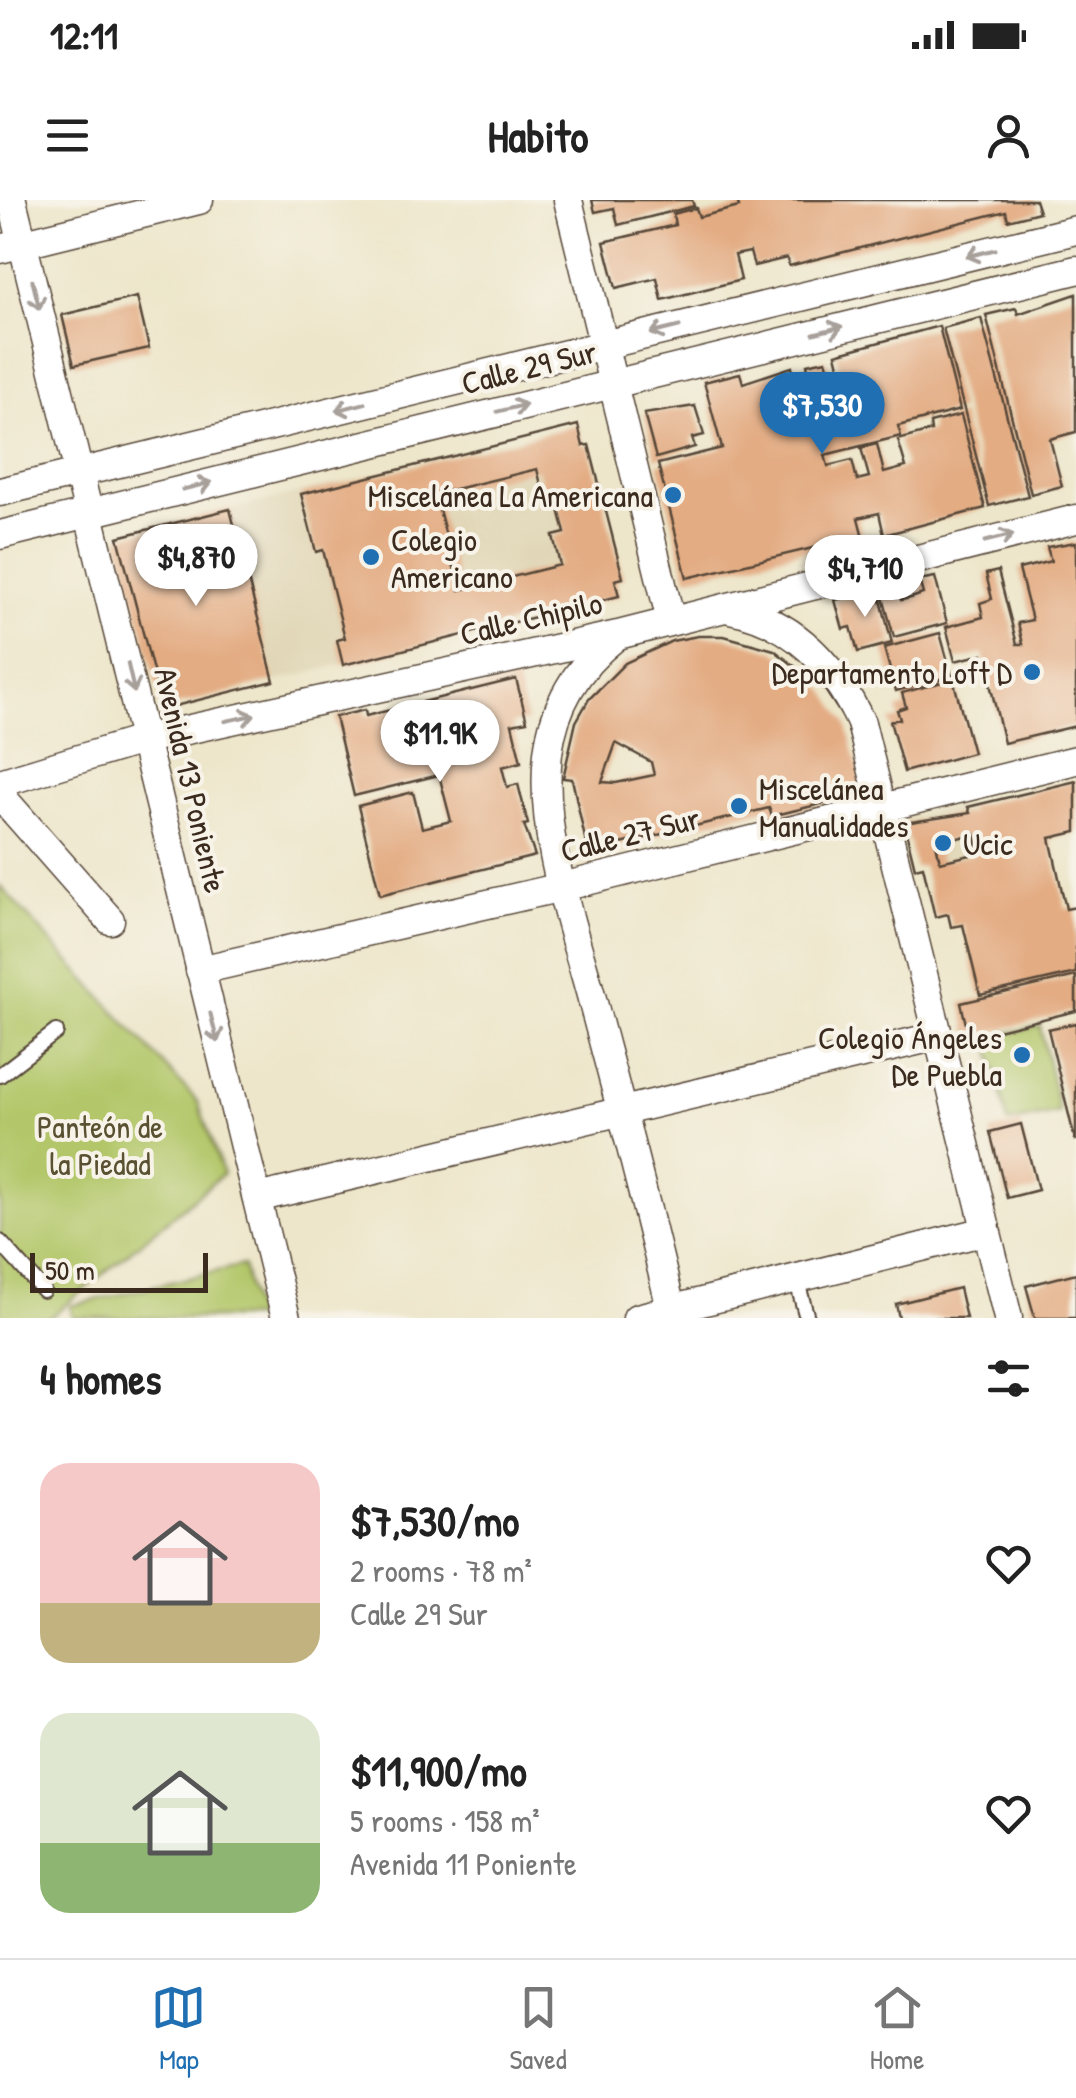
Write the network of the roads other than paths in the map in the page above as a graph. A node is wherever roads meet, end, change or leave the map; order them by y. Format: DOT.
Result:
graph roads {
  1 [pos="12,200"];
  2 [pos="199,200"];
  3 [pos="568,200"];
  4 [pos="1076,230"];
  5 [pos="11,246"];
  6 [pos="1076,270"];
  7 [pos="604,344"];
  8 [pos="613,383"];
  9 [pos="80,472"];
  10 [pos="0,492"];
  11 [pos="91,512"];
  12 [pos="1076,518"];
  13 [pos="0,535"];
  14 [pos="723,608"];
  15 [pos="672,621"];
  16 [pos="618,635"];
  17 [pos="145,739"];
  18 [pos="1076,760"];
  19 [pos="0,783"];
  20 [pos="0,795"];
  21 [pos="882,808"];
  22 [pos="562,887"];
  23 [pos="110,920"];
  24 [pos="200,970"];
  25 [pos="56,1032"];
  26 [pos="938,1036"];
  27 [pos="0,1075"];
  28 [pos="622,1111"];
  29 [pos="256,1198"];
  30 [pos="986,1231"];
  31 [pos="0,1242"];
  32 [pos="796,1278"];
  33 [pos="43,1290"];
  34 [pos="672,1314"];
  35 [pos="286,1318"];
  36 [pos="637,1318"];
  37 [pos="807,1318"];
  38 [pos="1008,1318"];
  1 -- 5 [label="street, Avenida 13 Poniente"];
  2 -- 5 [label="street"];
  3 -- 7 [label="street"];
  4 -- 7 [label="street, Calle 29 Sur, one-way"];
  5 -- 9 [label="street, Avenida 13 Poniente, one-way"];
  8 -- 6 [label="street, Calle 29 Sur, one-way"];
  7 -- 8 [label="street"];
  7 -- 9 [label="street, Calle 29 Sur, one-way"];
  11 -- 8 [label="street, Calle 29 Sur, one-way"];
  8 -- 15 [label="street"];
  9 -- 10 [label="street, Calle 29 Sur"];
  9 -- 11 [label="street, Avenida 13 Poniente"];
  11 -- 13 [label="street, Calle 29 Sur"];
  11 -- 17 [label="street, Avenida 13 Poniente, one-way"];
  14 -- 12 [label="street, Calle Chipilo, one-way"];
  14 -- 15 [label="street, Calle Chipilo"];
  14 -- 21 [label="street"];
  15 -- 16 [label="street, Calle Chipilo"];
  17 -- 16 [label="street, Calle Chipilo, one-way"];
  16 -- 22 [label="street"];
  17 -- 19 [label="street, Calle Chipilo"];
  17 -- 24 [label="street, Avenida 13 Poniente"];
  18 -- 21 [label="street, Calle 27 Sur"];
  20 -- 23 [label="street"];
  21 -- 22 [label="street, Calle 27 Sur"];
  21 -- 26 [label="street"];
  22 -- 24 [label="street, Calle 27 Sur"];
  22 -- 28 [label="street"];
  24 -- 29 [label="street, Avenida 13 Poniente, one-way"];
  25 -- 27 [label="lane"];
  26 -- 28 [label="street"];
  26 -- 30 [label="street"];
  28 -- 29 [label="street"];
  28 -- 34 [label="street"];
  29 -- 35 [label="street, Avenida 13 Poniente"];
  30 -- 32 [label="street"];
  30 -- 38 [label="street"];
  31 -- 33 [label="lane"];
  32 -- 34 [label="street"];
  32 -- 37 [label="lane"];
  34 -- 36 [label="street"];
}
